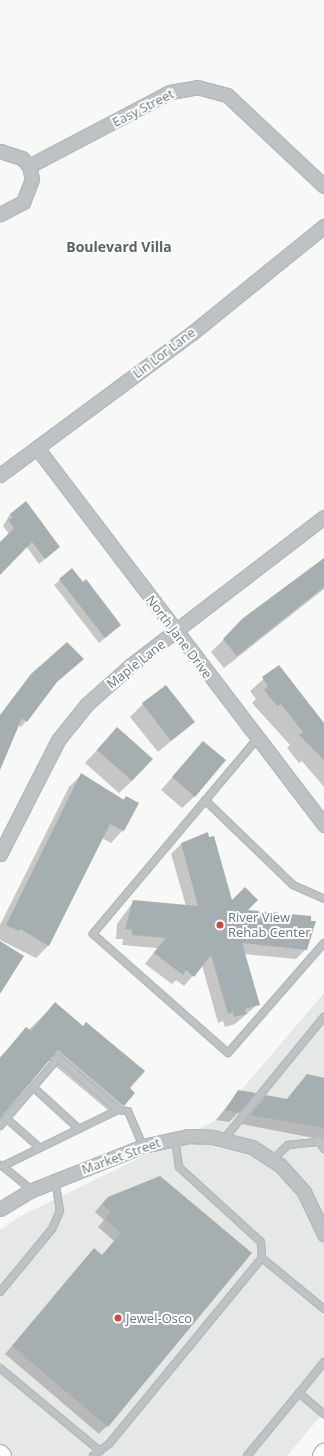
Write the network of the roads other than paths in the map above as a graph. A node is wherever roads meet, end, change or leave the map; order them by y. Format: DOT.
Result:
graph roads {
  1 [pos="0,151"];
  2 [pos="29,166"];
  3 [pos="324,186"];
  4 [pos="0,214"];
  5 [pos="324,226"];
  6 [pos="37,448"];
  7 [pos="0,475"];
  8 [pos="324,518"];
  9 [pos="176,633"];
  10 [pos="257,739"];
  11 [pos="205,800"];
  12 [pos="324,825"];
  13 [pos="0,854"];
  14 [pos="324,899"];
  15 [pos="324,943"];
  16 [pos="323,1019"];
  17 [pos="33,1087"];
  18 [pos="118,1110"];
  19 [pos="6,1118"];
  20 [pos="0,1126"];
  21 [pos="79,1129"];
  22 [pos="175,1138"];
  23 [pos="224,1139"];
  24 [pos="321,1141"];
  25 [pos="143,1146"];
  26 [pos="40,1148"];
  27 [pos="324,1149"];
  28 [pos="272,1160"];
  29 [pos="1,1165"];
  30 [pos="55,1180"];
  31 [pos="32,1190"];
  32 [pos="2,1206"];
  33 [pos="324,1234"];
  34 [pos="262,1258"];
  35 [pos="0,1292"];
  36 [pos="324,1309"];
  37 [pos="324,1362"];
  38 [pos="0,1368"];
  39 [pos="299,1393"];
  40 [pos="324,1414"];
  41 [pos="100,1451"];
  42 [pos="324,1453"];
  43 [pos="0,1454"];
  44 [pos="2,1456"];
  45 [pos="93,1456"];
  46 [pos="247,1456"];
  47 [pos="322,1456"];
  1 -- 2 [label="street"];
  2 -- 3 [label="street, Easy Street"];
  2 -- 4 [label="street"];
  5 -- 6 [label="street, Lin Lor Lane"];
  6 -- 7 [label="street, Lin Lor Lane"];
  6 -- 9 [label="street, North Jane Drive"];
  8 -- 9 [label="street, Maple Lane"];
  9 -- 10 [label="street, North Jane Drive"];
  9 -- 13 [label="street, Maple Lane"];
  10 -- 11 [label="lane"];
  10 -- 12 [label="street, North Jane Drive"];
  11 -- 14 [label="lane"];
  11 -- 15 [label="lane"];
  16 -- 23 [label="lane"];
  17 -- 18 [label="lane"];
  17 -- 19 [label="lane"];
  17 -- 21 [label="lane"];
  18 -- 21 [label="lane"];
  18 -- 25 [label="lane"];
  19 -- 20 [label="lane"];
  19 -- 26 [label="lane"];
  21 -- 26 [label="lane"];
  22 -- 23 [label="street, Market Street"];
  22 -- 25 [label="street, Market Street"];
  22 -- 34 [label="lane"];
  23 -- 28 [label="street, Market Street"];
  24 -- 27 [label="lane"];
  24 -- 28 [label="lane"];
  25 -- 30 [label="street, Market Street"];
  26 -- 29 [label="lane"];
  28 -- 33 [label="street, Market Street"];
  29 -- 31 [label="lane"];
  30 -- 31 [label="street, Market Street"];
  30 -- 35 [label="lane"];
  31 -- 32 [label="street, Market Street"];
  34 -- 36 [label="lane"];
  34 -- 41 [label="lane"];
  37 -- 39 [label="lane"];
  38 -- 41 [label="lane"];
  39 -- 40 [label="lane"];
  39 -- 46 [label="lane"];
  41 -- 45 [label="lane"];
  42 -- 47 [label="main road"];
  43 -- 44 [label="main road"];
}
